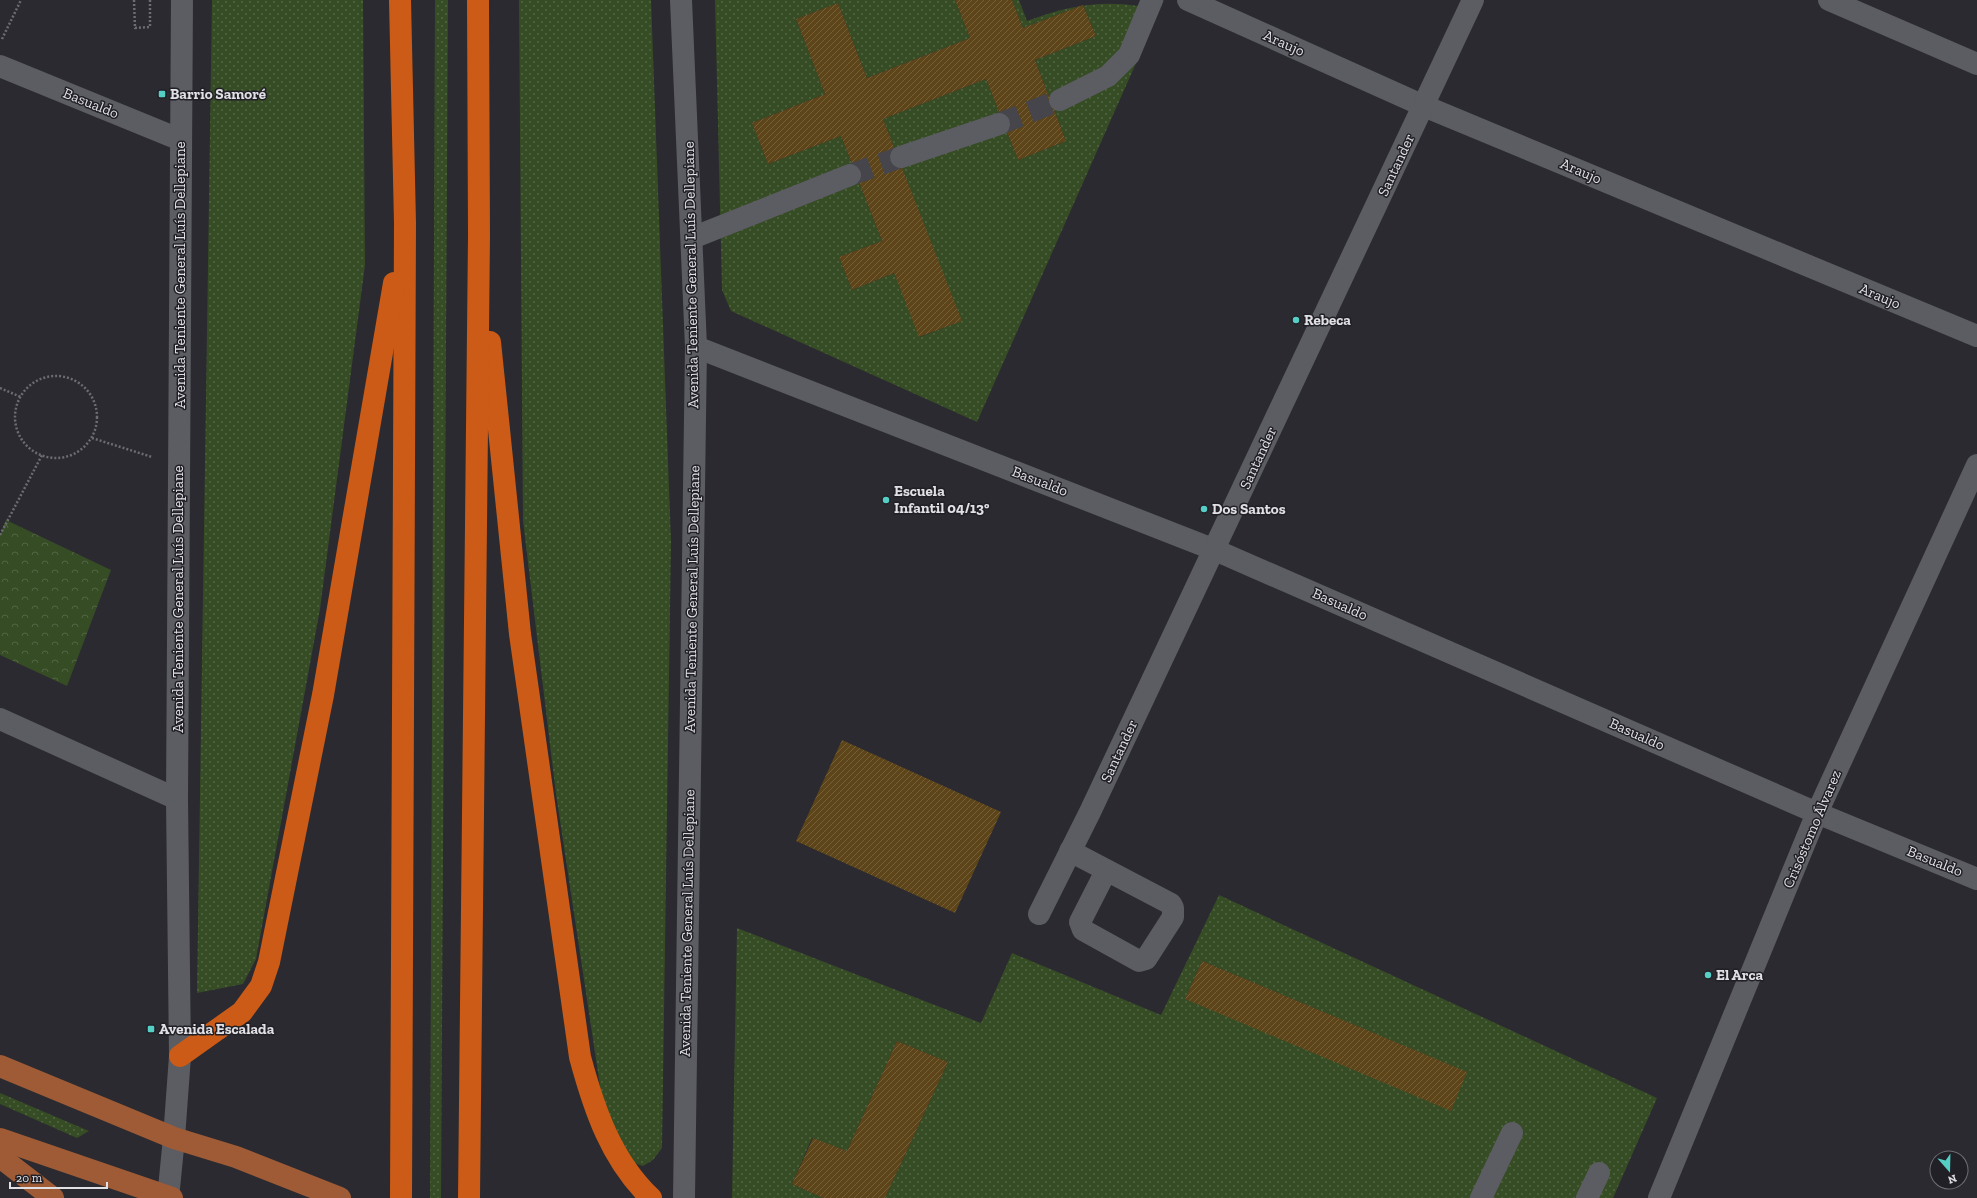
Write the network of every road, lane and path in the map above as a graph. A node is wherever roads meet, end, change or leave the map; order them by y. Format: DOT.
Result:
graph roads {
  1 [pos="21,0"];
  2 [pos="134,0"];
  3 [pos="150,0"];
  4 [pos="182,0"];
  5 [pos="400,0"];
  6 [pos="478,0"];
  7 [pos="681,0"];
  8 [pos="1152,0"];
  9 [pos="1188,0"];
  10 [pos="1473,0"];
  11 [pos="1829,0"];
  12 [pos="0,44"];
  13 [pos="1977,64"];
  14 [pos="0,66"];
  15 [pos="1060,100"];
  16 [pos="1424,106"];
  17 [pos="999,124"];
  18 [pos="181,140"];
  19 [pos="901,157"];
  20 [pos="850,175"];
  21 [pos="404,223"];
  22 [pos="479,235"];
  23 [pos="692,238"];
  24 [pos="1977,336"];
  25 [pos="696,347"];
  26 [pos="0,388"];
  27 [pos="20,397"];
  28 [pos="92,438"];
  29 [pos="42,455"];
  30 [pos="1977,465"];
  31 [pos="178,466"];
  32 [pos="0,535"];
  33 [pos="1215,550"];
  34 [pos="0,719"];
  35 [pos="177,799"];
  36 [pos="1817,813"];
  37 [pos="1070,851"];
  38 [pos="1106,871"];
  39 [pos="1977,879"];
  40 [pos="1039,914"];
  41 [pos="180,1056"];
  42 [pos="0,1066"];
  43 [pos="1512,1133"];
  44 [pos="174,1138"];
  45 [pos="0,1139"];
  46 [pos="0,1157"];
  47 [pos="1599,1173"];
  48 [pos="53,1198"];
  49 [pos="169,1198"];
  50 [pos="340,1198"];
  51 [pos="401,1198"];
  52 [pos="469,1198"];
  53 [pos="651,1198"];
  54 [pos="684,1198"];
  55 [pos="1481,1198"];
  56 [pos="1587,1198"];
  57 [pos="1659,1198"];
  1 -- 12 [label="path"];
  2 -- 3 [label="path"];
  4 -- 18 [label="street, Avenida Teniente General Luís Dellepiane"];
  5 -- 21 [label="highway"];
  6 -- 22 [label="highway"];
  7 -- 23 [label="street, Avenida Teniente General Luís Dellepiane"];
  8 -- 15 [label="street"];
  9 -- 16 [label="street, Araujo"];
  10 -- 16 [label="street, Santander"];
  11 -- 13 [label="street"];
  14 -- 18 [label="street, Basualdo"];
  16 -- 24 [label="street, Araujo"];
  16 -- 33 [label="street, Santander"];
  17 -- 19 [label="street"];
  18 -- 31 [label="street, Avenida Teniente General Luís Dellepiane"];
  20 -- 23 [label="street"];
  21 -- 41 [label="highway"];
  21 -- 51 [label="highway"];
  22 -- 52 [label="highway"];
  22 -- 53 [label="highway"];
  23 -- 25 [label="street, Avenida Teniente General Luís Dellepiane"];
  25 -- 33 [label="street, Basualdo"];
  25 -- 54 [label="street, Avenida Teniente General Luís Dellepiane"];
  26 -- 27 [label="path"];
  27 -- 28 [label="path"];
  27 -- 29 [label="path"];
  28 -- 29 [label="path"];
  28 -- 31 [label="path"];
  29 -- 32 [label="path"];
  30 -- 36 [label="street, Crisóstomo Álvarez"];
  31 -- 35 [label="street, Avenida Teniente General Luís Dellepiane"];
  33 -- 36 [label="street, Basualdo"];
  33 -- 37 [label="street, Santander"];
  34 -- 35 [label="street"];
  35 -- 41 [label="street, Avenida Teniente General Luís Dellepiane"];
  36 -- 39 [label="street, Basualdo"];
  36 -- 57 [label="street, Crisóstomo Álvarez"];
  37 -- 38 [label="street"];
  37 -- 40 [label="street, Santander"];
  41 -- 44 [label="street, Avenida Teniente General Luís Dellepiane"];
  42 -- 44 [label="main road"];
  43 -- 55 [label="street"];
  44 -- 49 [label="street, Avenida Teniente General Luís Dellepiane"];
  44 -- 50 [label="main road"];
  45 -- 49 [label="main road"];
  46 -- 48 [label="main road"];
  47 -- 56 [label="street"];
}
